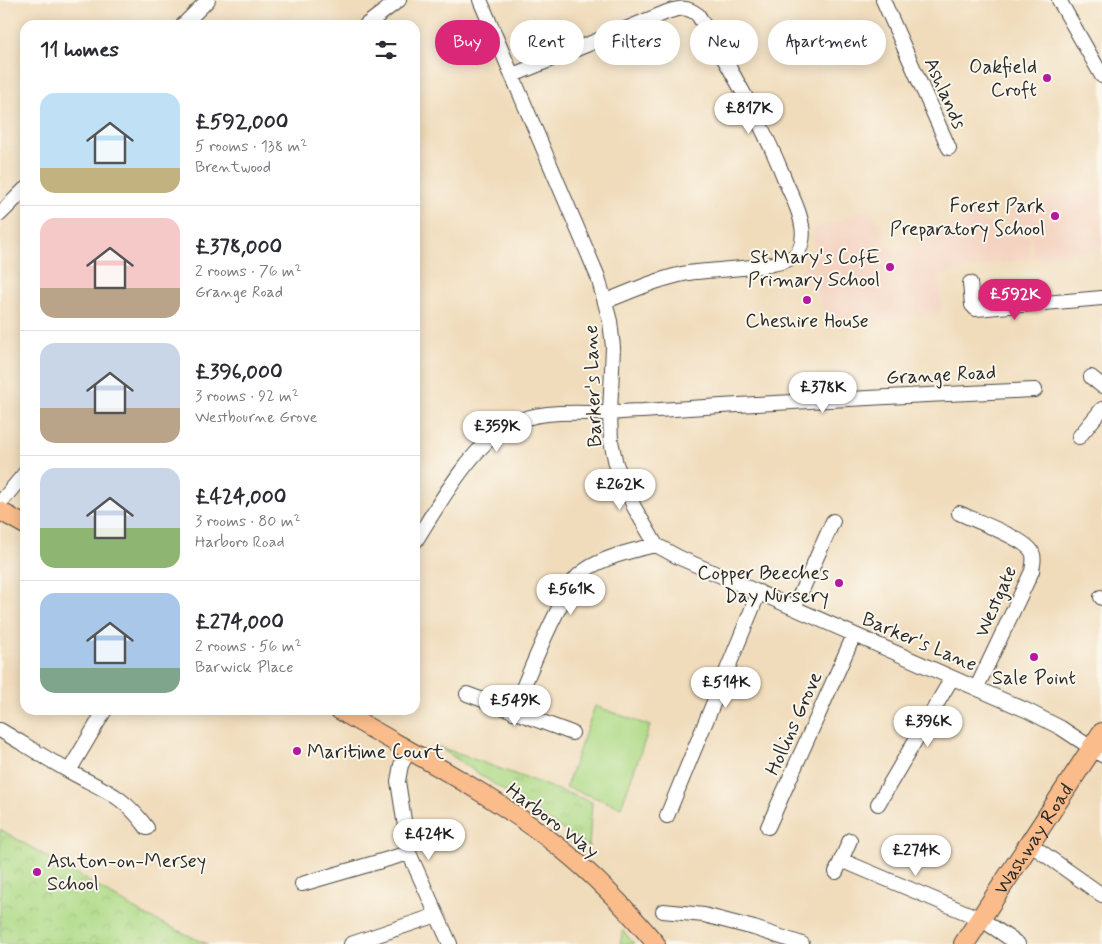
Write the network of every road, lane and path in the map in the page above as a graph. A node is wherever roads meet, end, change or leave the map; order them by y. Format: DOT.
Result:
graph roads {
  1 [pos="208,0"];
  2 [pos="399,0"];
  3 [pos="480,0"];
  4 [pos="883,0"];
  5 [pos="1059,0"];
  6 [pos="188,20"];
  7 [pos="373,20"];
  8 [pos="513,75"];
  9 [pos="1102,76"];
  10 [pos="949,148"];
  11 [pos="20,194"];
  12 [pos="0,214"];
  13 [pos="970,283"];
  14 [pos="1102,298"];
  15 [pos="606,301"];
  16 [pos="1035,390"];
  17 [pos="1102,409"];
  18 [pos="610,412"];
  19 [pos="1080,437"];
  20 [pos="20,479"];
  21 [pos="0,503"];
  22 [pos="0,511"];
  23 [pos="959,513"];
  24 [pos="833,521"];
  25 [pos="20,523"];
  26 [pos="420,534"];
  27 [pos="656,545"];
  28 [pos="759,592"];
  29 [pos="794,608"];
  30 [pos="854,635"];
  31 [pos="952,678"];
  32 [pos="977,688"];
  33 [pos="467,694"];
  34 [pos="513,712"];
  35 [pos="101,715"];
  36 [pos="348,715"];
  37 [pos="0,730"];
  38 [pos="572,734"];
  39 [pos="1099,745"];
  40 [pos="409,750"];
  41 [pos="69,771"];
  42 [pos="878,804"];
  43 [pos="667,816"];
  44 [pos="768,827"];
  45 [pos="147,828"];
  46 [pos="850,840"];
  47 [pos="1030,844"];
  48 [pos="410,853"];
  49 [pos="302,884"];
  50 [pos="1102,895"];
  51 [pos="663,910"];
  52 [pos="437,915"];
  53 [pos="981,919"];
  54 [pos="351,944"];
  55 [pos="450,944"];
  56 [pos="656,944"];
  57 [pos="802,944"];
  58 [pos="964,944"];
  59 [pos="1018,944"];
  1 -- 6 [label="street"];
  2 -- 7 [label="street"];
  3 -- 8 [label="street, Barker's Lane"];
  4 -- 10 [label="street, Ashlands"];
  5 -- 9 [label="street"];
  8 -- 15 [label="street, Barker's Lane"];
  8 -- 15 [label="street"];
  11 -- 12 [label="street"];
  13 -- 14 [label="street"];
  15 -- 18 [label="street, Barker's Lane"];
  16 -- 18 [label="street, Grange Road"];
  17 -- 19 [label="street"];
  18 -- 26 [label="street, Grange Road"];
  18 -- 27 [label="street, Barker's Lane"];
  20 -- 21 [label="street"];
  22 -- 25 [label="main road"];
  23 -- 32 [label="street, Westgate"];
  24 -- 29 [label="street"];
  27 -- 28 [label="street, Barker's Lane"];
  27 -- 34 [label="street"];
  28 -- 29 [label="street, Barker's Lane"];
  28 -- 43 [label="street"];
  29 -- 30 [label="street, Barker's Lane"];
  30 -- 31 [label="street, Barker's Lane"];
  30 -- 44 [label="street, Hollins Grove"];
  31 -- 32 [label="street, Barker's Lane"];
  31 -- 42 [label="street"];
  32 -- 39 [label="street, Barker's Lane"];
  33 -- 34 [label="street"];
  34 -- 38 [label="street"];
  35 -- 41 [label="street"];
  36 -- 40 [label="main road, Harboro Way"];
  37 -- 41 [label="street"];
  39 -- 47 [label="highway, Washway Road"];
  40 -- 48 [label="street"];
  40 -- 56 [label="main road, Harboro Way"];
  41 -- 45 [label="street"];
  46 -- 53 [label="street"];
  47 -- 50 [label="street"];
  47 -- 53 [label="highway, Washway Road"];
  48 -- 49 [label="street"];
  48 -- 52 [label="street"];
  51 -- 57 [label="street"];
  52 -- 54 [label="street"];
  52 -- 55 [label="street"];
  53 -- 58 [label="highway, Washway Road"];
  53 -- 59 [label="street"];
}
